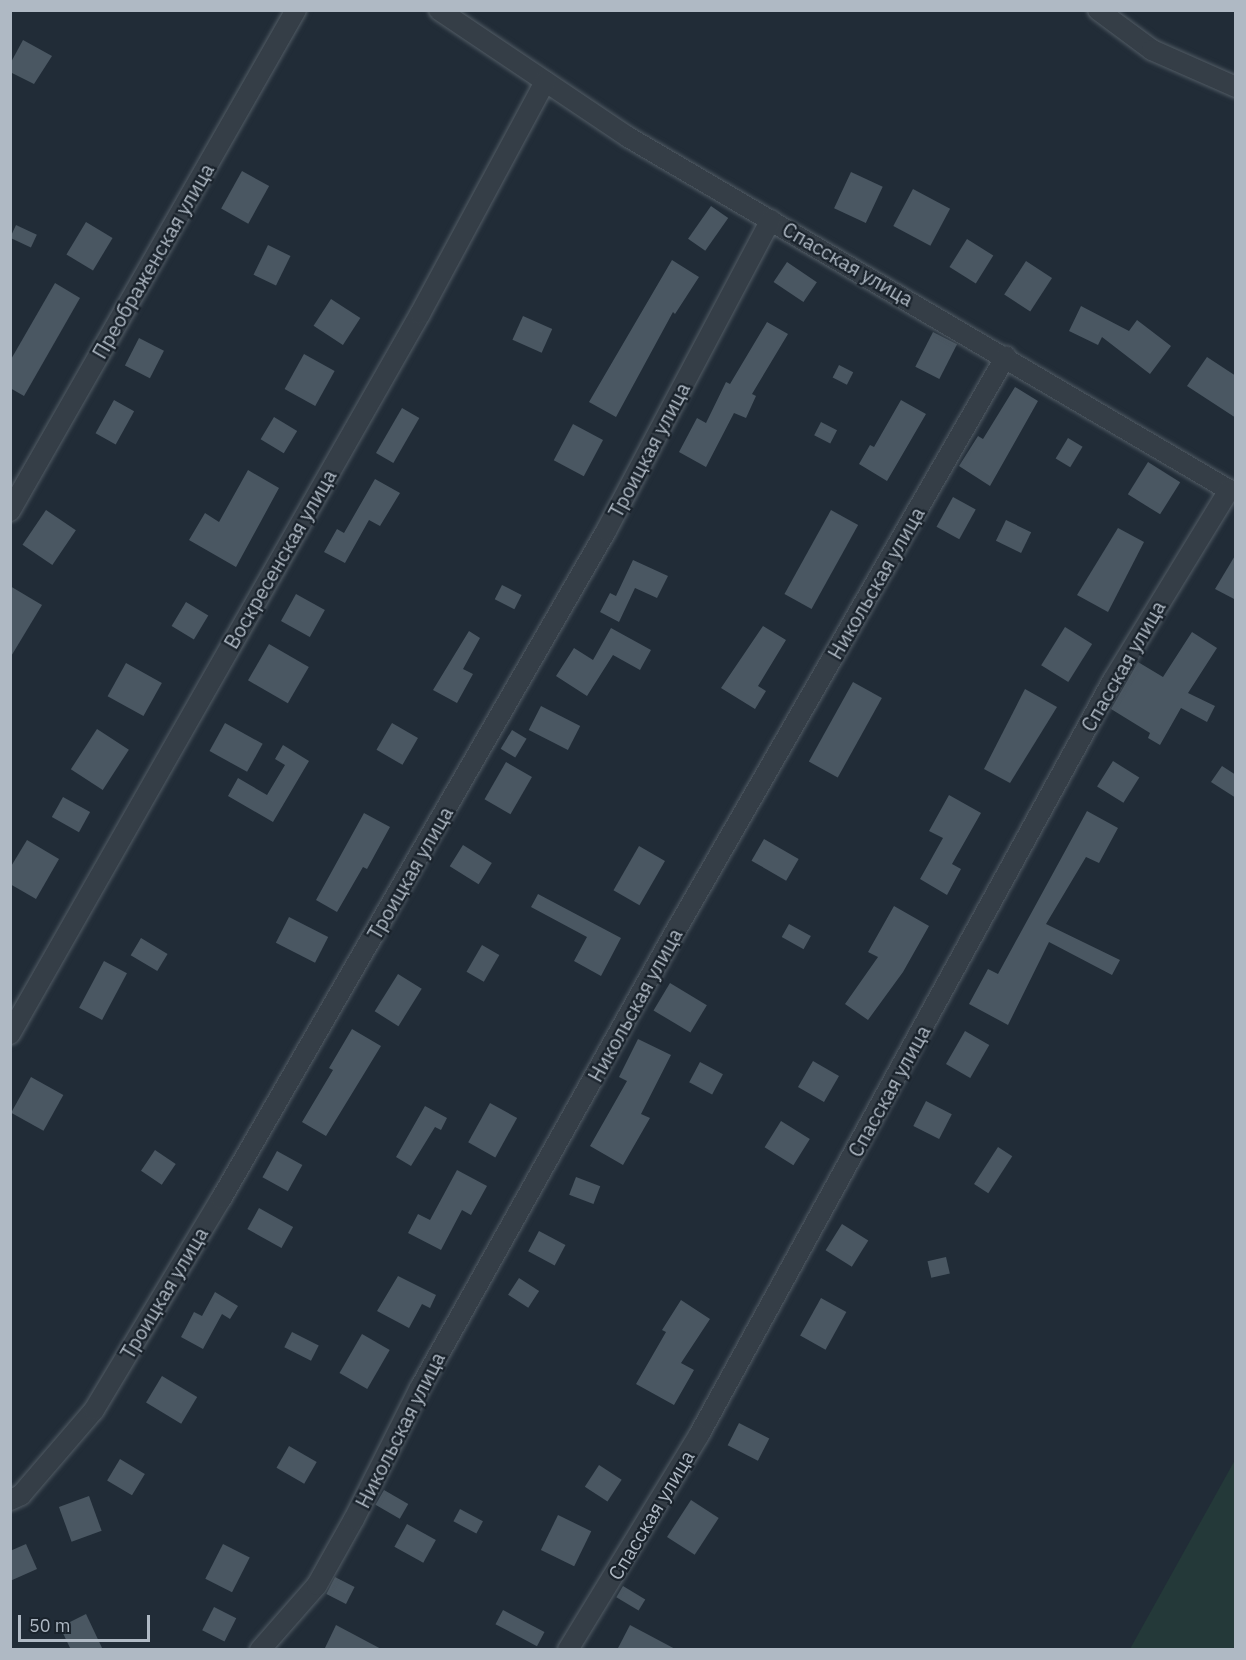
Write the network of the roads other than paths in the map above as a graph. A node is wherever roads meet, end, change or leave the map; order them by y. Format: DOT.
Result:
graph roads {
  1 [pos="296,10"];
  2 [pos="439,10"];
  3 [pos="1098,10"];
  4 [pos="546,82"];
  5 [pos="1236,87"];
  6 [pos="771,220"];
  7 [pos="1006,356"];
  8 [pos="10,512"];
  9 [pos="10,1034"];
  10 [pos="10,1500"];
  11 [pos="260,1650"];
  12 [pos="568,1650"];
  1 -- 8 [label="street, Преображенская улица"];
  2 -- 4 [label="street, Спасская улица"];
  3 -- 5 [label="street"];
  4 -- 6 [label="street, Спасская улица"];
  4 -- 9 [label="street, Воскресенская улица"];
  6 -- 7 [label="street, Спасская улица"];
  6 -- 10 [label="street, Троицкая улица"];
  7 -- 11 [label="street, Никольская улица"];
  7 -- 12 [label="street, Спасская улица"];
}
